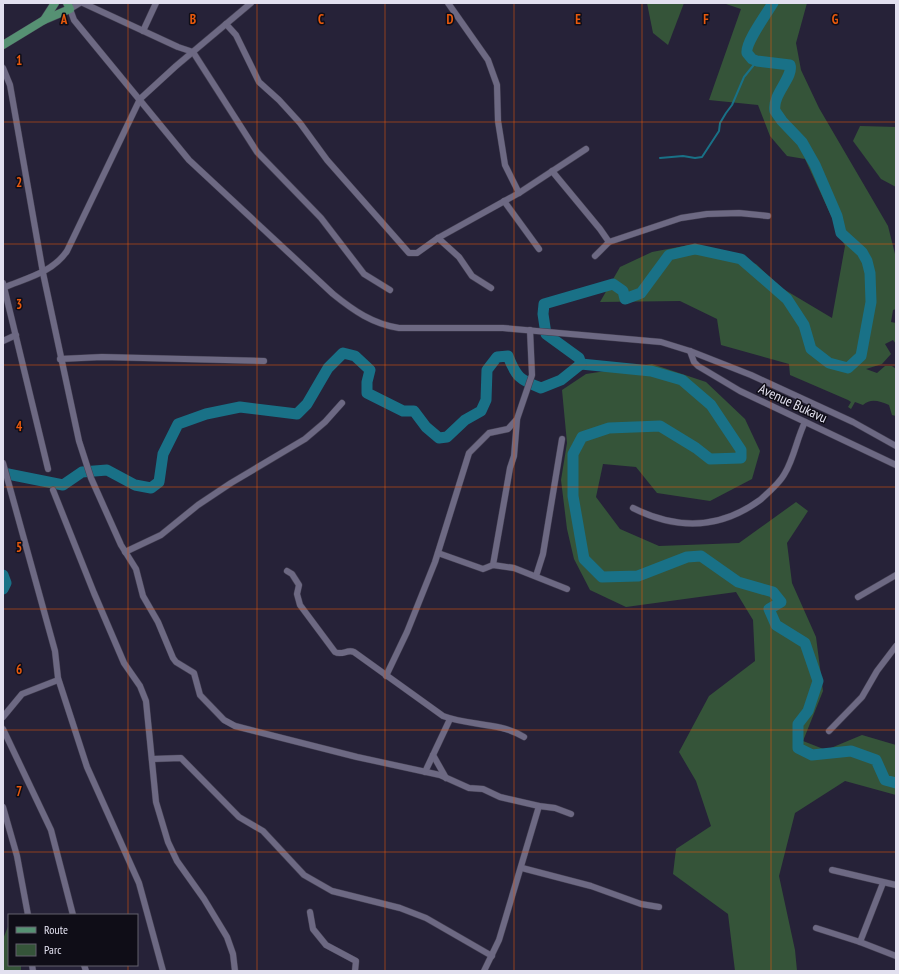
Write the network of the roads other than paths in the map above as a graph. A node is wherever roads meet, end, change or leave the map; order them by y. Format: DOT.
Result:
graph roads {
  1 [pos="56,3"];
  2 [pos="81,3"];
  3 [pos="156,3"];
  4 [pos="251,3"];
  5 [pos="448,3"];
  6 [pos="93,5"];
  7 [pos="66,8"];
  8 [pos="44,20"];
  9 [pos="226,24"];
  10 [pos="143,31"];
  11 [pos="3,45"];
  12 [pos="193,52"];
  13 [pos="3,68"];
  14 [pos="140,99"];
  15 [pos="586,149"];
  16 [pos="552,171"];
  17 [pos="519,193"];
  18 [pos="504,201"];
  19 [pos="768,216"];
  20 [pos="438,238"];
  21 [pos="609,242"];
  22 [pos="539,249"];
  23 [pos="595,256"];
  24 [pos="43,272"];
  25 [pos="3,286"];
  26 [pos="491,288"];
  27 [pos="390,290"];
  28 [pos="532,330"];
  29 [pos="16,335"];
  30 [pos="3,341"];
  31 [pos="690,350"];
  32 [pos="60,359"];
  33 [pos="264,361"];
  34 [pos="342,402"];
  35 [pos="517,418"];
  36 [pos="805,422"];
  37 [pos="562,439"];
  38 [pos="896,446"];
  39 [pos="3,464"];
  40 [pos="896,465"];
  41 [pos="48,469"];
  42 [pos="53,490"];
  43 [pos="633,508"];
  44 [pos="125,552"];
  45 [pos="438,553"];
  46 [pos="493,565"];
  47 [pos="287,572"];
  48 [pos="896,575"];
  49 [pos="536,576"];
  50 [pos="567,589"];
  51 [pos="858,597"];
  52 [pos="896,646"];
  53 [pos="386,676"];
  54 [pos="58,680"];
  55 [pos="3,717"];
  56 [pos="450,719"];
  57 [pos="3,729"];
  58 [pos="830,731"];
  59 [pos="524,737"];
  60 [pos="433,755"];
  61 [pos="152,759"];
  62 [pos="425,772"];
  63 [pos="446,778"];
  64 [pos="540,806"];
  65 [pos="3,807"];
  66 [pos="571,814"];
  67 [pos="522,868"];
  68 [pos="832,870"];
  69 [pos="883,883"];
  70 [pos="896,885"];
  71 [pos="659,907"];
  72 [pos="310,912"];
  73 [pos="28,914"];
  74 [pos="73,914"];
  75 [pos="816,928"];
  76 [pos="860,942"];
  77 [pos="492,956"];
  78 [pos="896,956"];
  79 [pos="163,971"];
  80 [pos="235,971"];
  81 [pos="355,971"];
  82 [pos="484,971"];
  1 -- 7 [label="main road"];
  1 -- 8 [label="main road"];
  2 -- 6 [label="street"];
  2 -- 7 [label="street"];
  3 -- 10 [label="street"];
  4 -- 9 [label="street"];
  5 -- 17 [label="street"];
  6 -- 10 [label="street"];
  7 -- 8 [label="main road"];
  7 -- 14 [label="street"];
  8 -- 11 [label="main road"];
  9 -- 12 [label="street"];
  9 -- 20 [label="street"];
  10 -- 12 [label="street"];
  12 -- 14 [label="street"];
  12 -- 27 [label="street"];
  13 -- 24 [label="street"];
  14 -- 24 [label="street"];
  14 -- 28 [label="street"];
  15 -- 16 [label="street"];
  16 -- 17 [label="street"];
  16 -- 21 [label="street"];
  17 -- 18 [label="street"];
  18 -- 20 [label="street"];
  18 -- 22 [label="street"];
  19 -- 21 [label="street"];
  20 -- 26 [label="street"];
  21 -- 23 [label="street"];
  24 -- 25 [label="street"];
  24 -- 32 [label="street"];
  25 -- 29 [label="street"];
  28 -- 31 [label="street"];
  28 -- 35 [label="street"];
  29 -- 30 [label="street"];
  29 -- 41 [label="street"];
  31 -- 36 [label="street, Avenue Bukavu"];
  31 -- 38 [label="street"];
  32 -- 33 [label="street"];
  32 -- 44 [label="street"];
  34 -- 44 [label="street"];
  35 -- 45 [label="street"];
  35 -- 46 [label="street"];
  36 -- 40 [label="street, Avenue Bukavu"];
  36 -- 43 [label="street"];
  37 -- 49 [label="street"];
  39 -- 54 [label="street"];
  42 -- 61 [label="street"];
  44 -- 62 [label="street"];
  45 -- 46 [label="street"];
  45 -- 53 [label="street"];
  46 -- 49 [label="street"];
  47 -- 53 [label="street"];
  48 -- 51 [label="street"];
  49 -- 50 [label="street"];
  52 -- 58 [label="street"];
  53 -- 56 [label="street"];
  54 -- 55 [label="street"];
  54 -- 79 [label="street"];
  56 -- 59 [label="street"];
  56 -- 60 [label="street"];
  57 -- 74 [label="street"];
  60 -- 62 [label="street"];
  60 -- 63 [label="street"];
  61 -- 77 [label="street"];
  61 -- 80 [label="street"];
  62 -- 63 [label="street"];
  63 -- 64 [label="street"];
  64 -- 66 [label="street"];
  64 -- 67 [label="street"];
  65 -- 73 [label="street"];
  67 -- 71 [label="street"];
  67 -- 77 [label="street"];
  68 -- 69 [label="street"];
  69 -- 70 [label="street"];
  69 -- 76 [label="street"];
  72 -- 81 [label="street"];
  75 -- 76 [label="street"];
  76 -- 78 [label="street"];
  77 -- 82 [label="street"];
}
